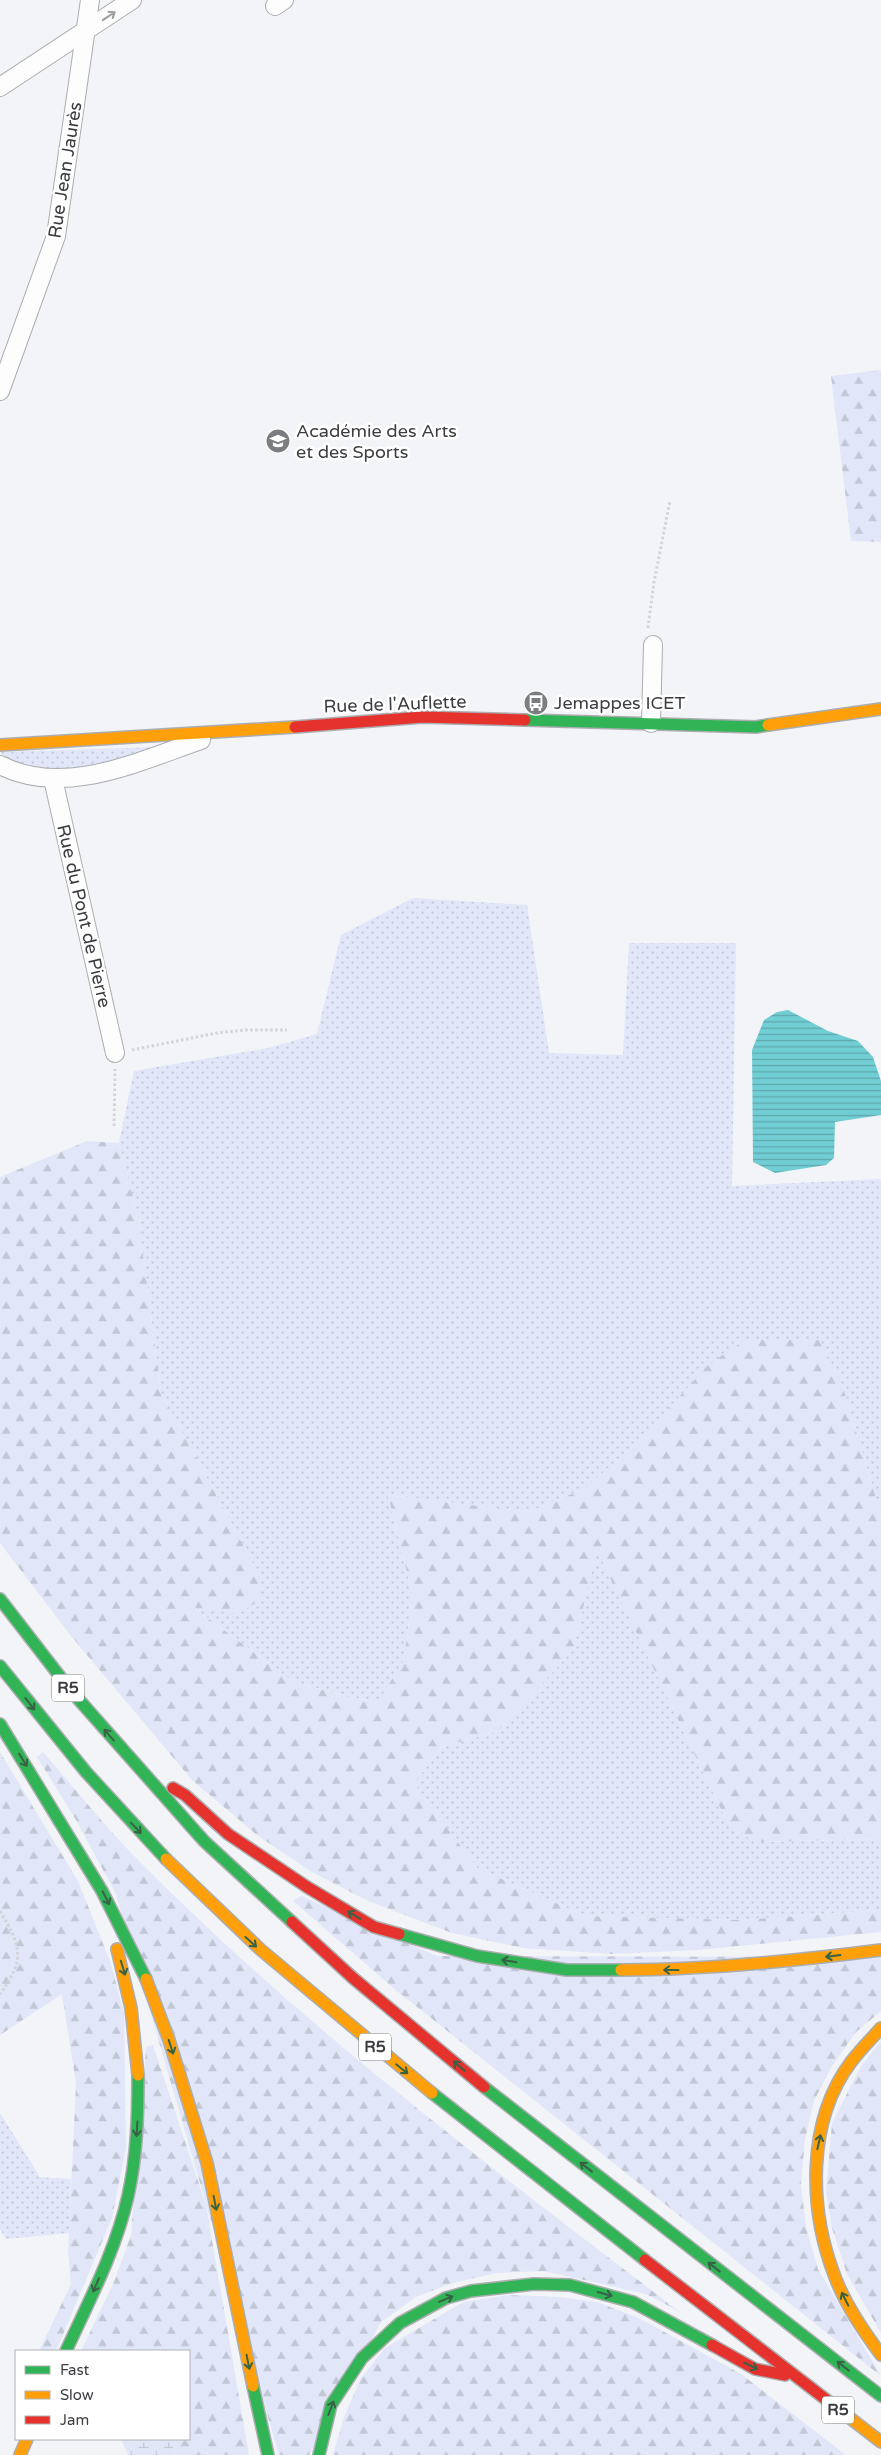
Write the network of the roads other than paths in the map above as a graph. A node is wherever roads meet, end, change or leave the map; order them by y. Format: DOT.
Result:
graph roads {
  1 [pos="90,0"];
  2 [pos="132,0"];
  3 [pos="85,32"];
  4 [pos="0,87"];
  5 [pos="0,391"];
  6 [pos="654,645"];
  7 [pos="881,709"];
  8 [pos="651,723"];
  9 [pos="224,732"];
  10 [pos="0,745"];
  11 [pos="0,765"];
  12 [pos="53,779"];
  13 [pos="115,1053"];
  14 [pos="0,1599"];
  15 [pos="0,1666"];
  16 [pos="0,1724"];
  17 [pos="141,1772"];
  18 [pos="45,1796"];
  19 [pos="881,1950"];
  20 [pos="881,2028"];
  21 [pos="66,2350"];
  22 [pos="881,2355"];
  23 [pos="796,2377"];
  24 [pos="881,2396"];
  25 [pos="27,2440"];
  26 [pos="881,2442"];
  27 [pos="20,2455"];
  28 [pos="268,2455"];
  29 [pos="319,2455"];
  1 -- 3 [label="street, Rue Jean Jaurès"];
  3 -- 2 [label="street, one-way"];
  3 -- 4 [label="street"];
  3 -- 5 [label="street, Rue Jean Jaurès"];
  6 -- 8 [label="street"];
  7 -- 8 [label="main road, Rue de l'Auflette"];
  8 -- 9 [label="main road, Rue de l'Auflette"];
  9 -- 10 [label="main road, Rue de l'Auflette"];
  9 -- 12 [label="street"];
  11 -- 12 [label="street"];
  12 -- 13 [label="street, Rue du Pont de Pierre"];
  17 -- 14 [label="main road, R5, one-way"];
  15 -- 23 [label="main road, R5, one-way"];
  16 -- 18 [label="main road, one-way"];
  19 -- 17 [label="main road, one-way"];
  24 -- 17 [label="main road, R5, one-way"];
  18 -- 21 [label="main road, one-way"];
  18 -- 28 [label="main road, one-way"];
  22 -- 20 [label="main road, one-way"];
  23 -- 26 [label="main road, R5"];
  29 -- 23 [label="main road, one-way"];
  25 -- 27 [label="main road"];
}
